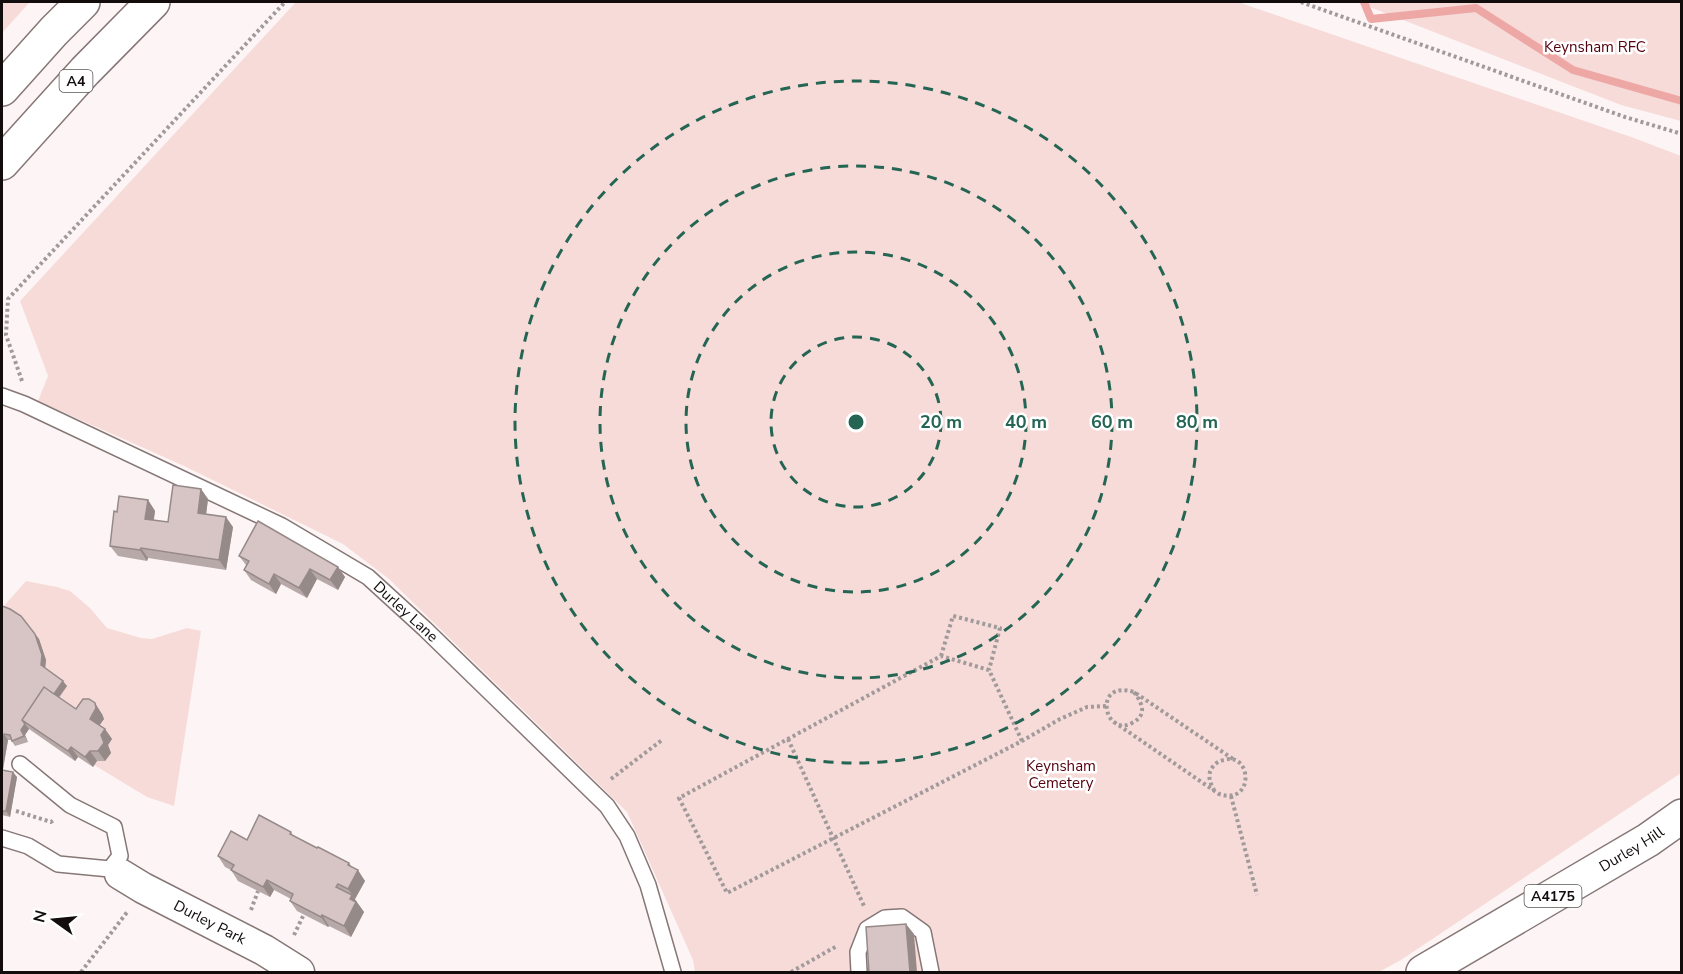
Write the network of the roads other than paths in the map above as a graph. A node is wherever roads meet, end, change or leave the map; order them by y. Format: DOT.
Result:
graph roads {
  1 [pos="83,2"];
  2 [pos="153,2"];
  3 [pos="2,89"];
  4 [pos="2,163"];
  5 [pos="2,396"];
  6 [pos="20,764"];
  7 [pos="1682,816"];
  8 [pos="2,838"];
  9 [pos="115,871"];
  10 [pos="935,971"];
  11 [pos="299,972"];
  12 [pos="673,972"];
  13 [pos="859,972"];
  14 [pos="1423,972"];
  1 -- 3 [label="main road"];
  2 -- 4 [label="main road, A4"];
  5 -- 12 [label="lane, Durley Lane"];
  6 -- 9 [label="lane"];
  7 -- 14 [label="main road, Durley Hill / A4175"];
  8 -- 9 [label="lane"];
  9 -- 11 [label="street, Durley Park"];
  10 -- 13 [label="lane"];
}
